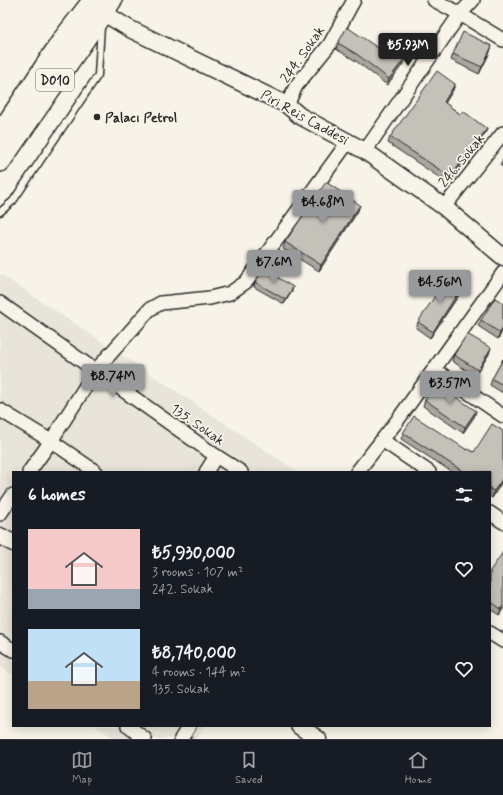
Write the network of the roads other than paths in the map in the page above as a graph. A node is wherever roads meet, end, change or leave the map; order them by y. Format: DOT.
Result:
graph roads {
  1 [pos="354,0"];
  2 [pos="434,0"];
  3 [pos="473,0"];
  4 [pos="99,5"];
  5 [pos="460,14"];
  6 [pos="503,40"];
  7 [pos="287,105"];
  8 [pos="503,133"];
  9 [pos="0,135"];
  10 [pos="348,142"];
  11 [pos="365,151"];
  12 [pos="0,161"];
  13 [pos="444,207"];
  14 [pos="0,212"];
  15 [pos="503,257"];
  16 [pos="503,273"];
  17 [pos="0,303"];
  18 [pos="434,368"];
  19 [pos="96,370"];
  20 [pos="0,410"];
  21 [pos="503,416"];
  22 [pos="382,440"];
  23 [pos="51,441"];
  24 [pos="216,456"];
  25 [pos="30,471"];
  26 [pos="95,471"];
  27 [pos="207,471"];
  28 [pos="239,471"];
  29 [pos="358,471"];
  30 [pos="428,471"];
  31 [pos="12,496"];
  32 [pos="0,514"];
  33 [pos="491,514"];
  34 [pos="503,522"];
  35 [pos="0,536"];
  36 [pos="12,542"];
  37 [pos="491,634"];
  38 [pos="503,641"];
  39 [pos="0,642"];
  40 [pos="12,649"];
  41 [pos="129,727"];
  42 [pos="188,727"];
  43 [pos="300,727"];
  44 [pos="145,739"];
  45 [pos="181,739"];
  46 [pos="318,739"];
  1 -- 7 [label="street, 244. Sokak"];
  2 -- 5 [label="street"];
  3 -- 5 [label="street"];
  4 -- 7 [label="street, Piri Reis Caddesi"];
  4 -- 9 [label="highway, D010"];
  4 -- 12 [label="highway, D010"];
  4 -- 14 [label="lane"];
  5 -- 6 [label="street"];
  5 -- 11 [label="street"];
  7 -- 10 [label="street, Piri Reis Caddesi"];
  8 -- 13 [label="street, 246. Sokak"];
  10 -- 11 [label="street, Piri Reis Caddesi"];
  10 -- 19 [label="street"];
  11 -- 13 [label="street, Piri Reis Caddesi"];
  13 -- 15 [label="street, Piri Reis Caddesi"];
  16 -- 18 [label="street"];
  17 -- 19 [label="street, 135. Sokak"];
  18 -- 21 [label="street"];
  18 -- 22 [label="street"];
  19 -- 23 [label="street"];
  19 -- 24 [label="street, 135. Sokak"];
  20 -- 23 [label="street"];
  22 -- 29 [label="street"];
  22 -- 30 [label="street"];
  23 -- 25 [label="street"];
  23 -- 26 [label="street"];
  24 -- 27 [label="street"];
  24 -- 28 [label="street, 135. Sokak"];
  31 -- 32 [label="street"];
  33 -- 34 [label="street"];
  35 -- 36 [label="street"];
  37 -- 38 [label="street"];
  39 -- 40 [label="street"];
  41 -- 44 [label="street"];
  42 -- 45 [label="street"];
  43 -- 46 [label="street"];
}
